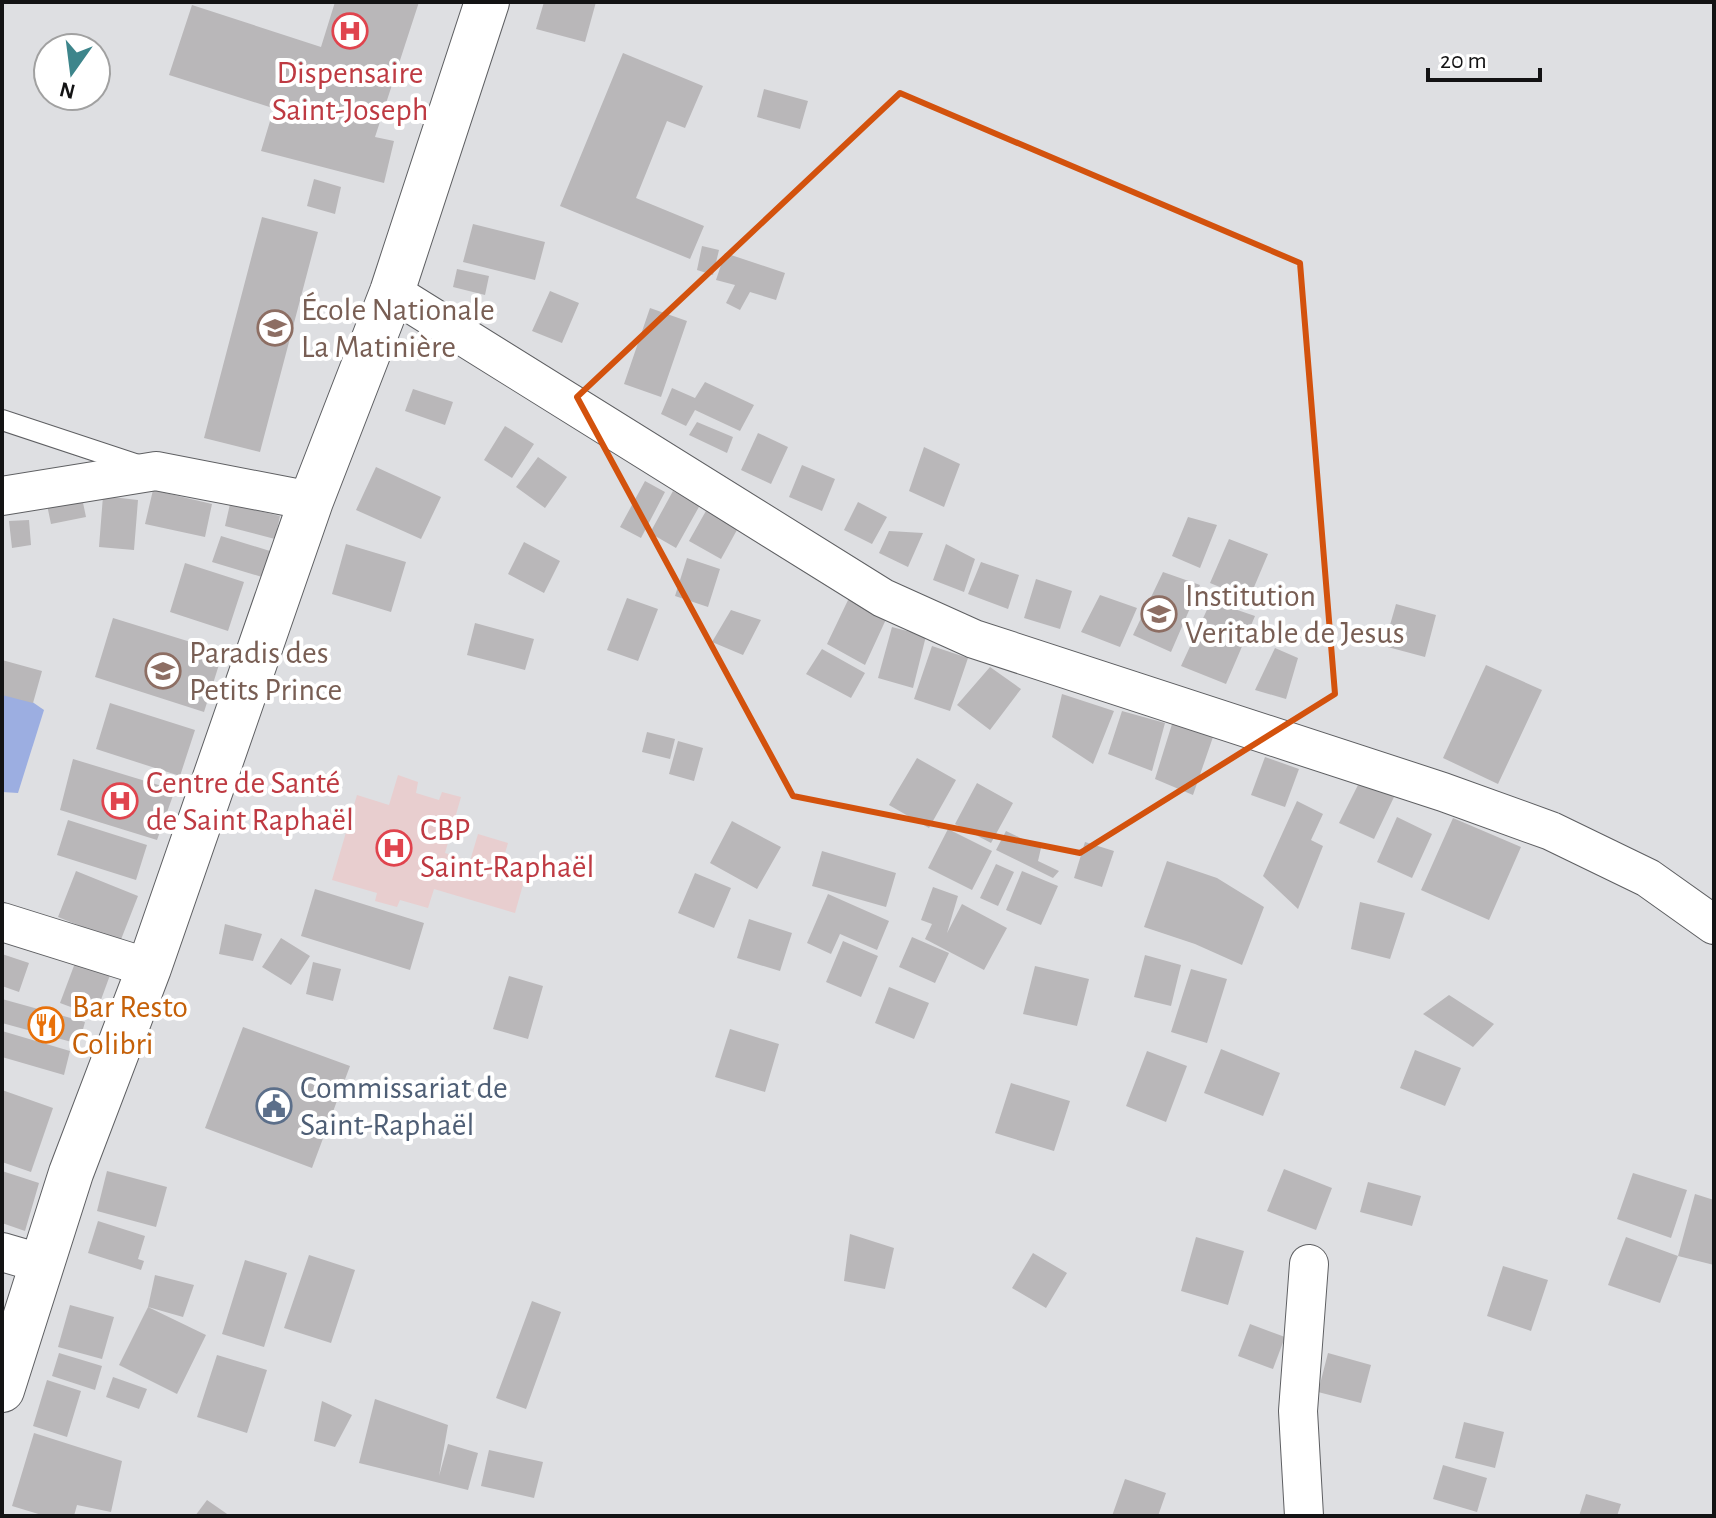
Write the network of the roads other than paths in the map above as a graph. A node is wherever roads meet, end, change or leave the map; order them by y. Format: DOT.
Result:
graph roads {
  1 [pos="487,2"];
  2 [pos="392,292"];
  3 [pos="2,420"];
  4 [pos="156,471"];
  5 [pos="2,496"];
  6 [pos="311,501"];
  7 [pos="2,922"];
  8 [pos="1714,925"];
  9 [pos="149,968"];
  10 [pos="22,1258"];
  11 [pos="1309,1264"];
  12 [pos="2,1390"];
  13 [pos="1304,1516"];
  1 -- 2 [label="main road"];
  2 -- 6 [label="main road"];
  2 -- 8 [label="street"];
  3 -- 4 [label="lane"];
  4 -- 5 [label="street"];
  4 -- 6 [label="street"];
  6 -- 9 [label="main road"];
  7 -- 9 [label="street"];
  9 -- 10 [label="main road"];
  10 -- 12 [label="main road"];
  11 -- 13 [label="street"];
}
